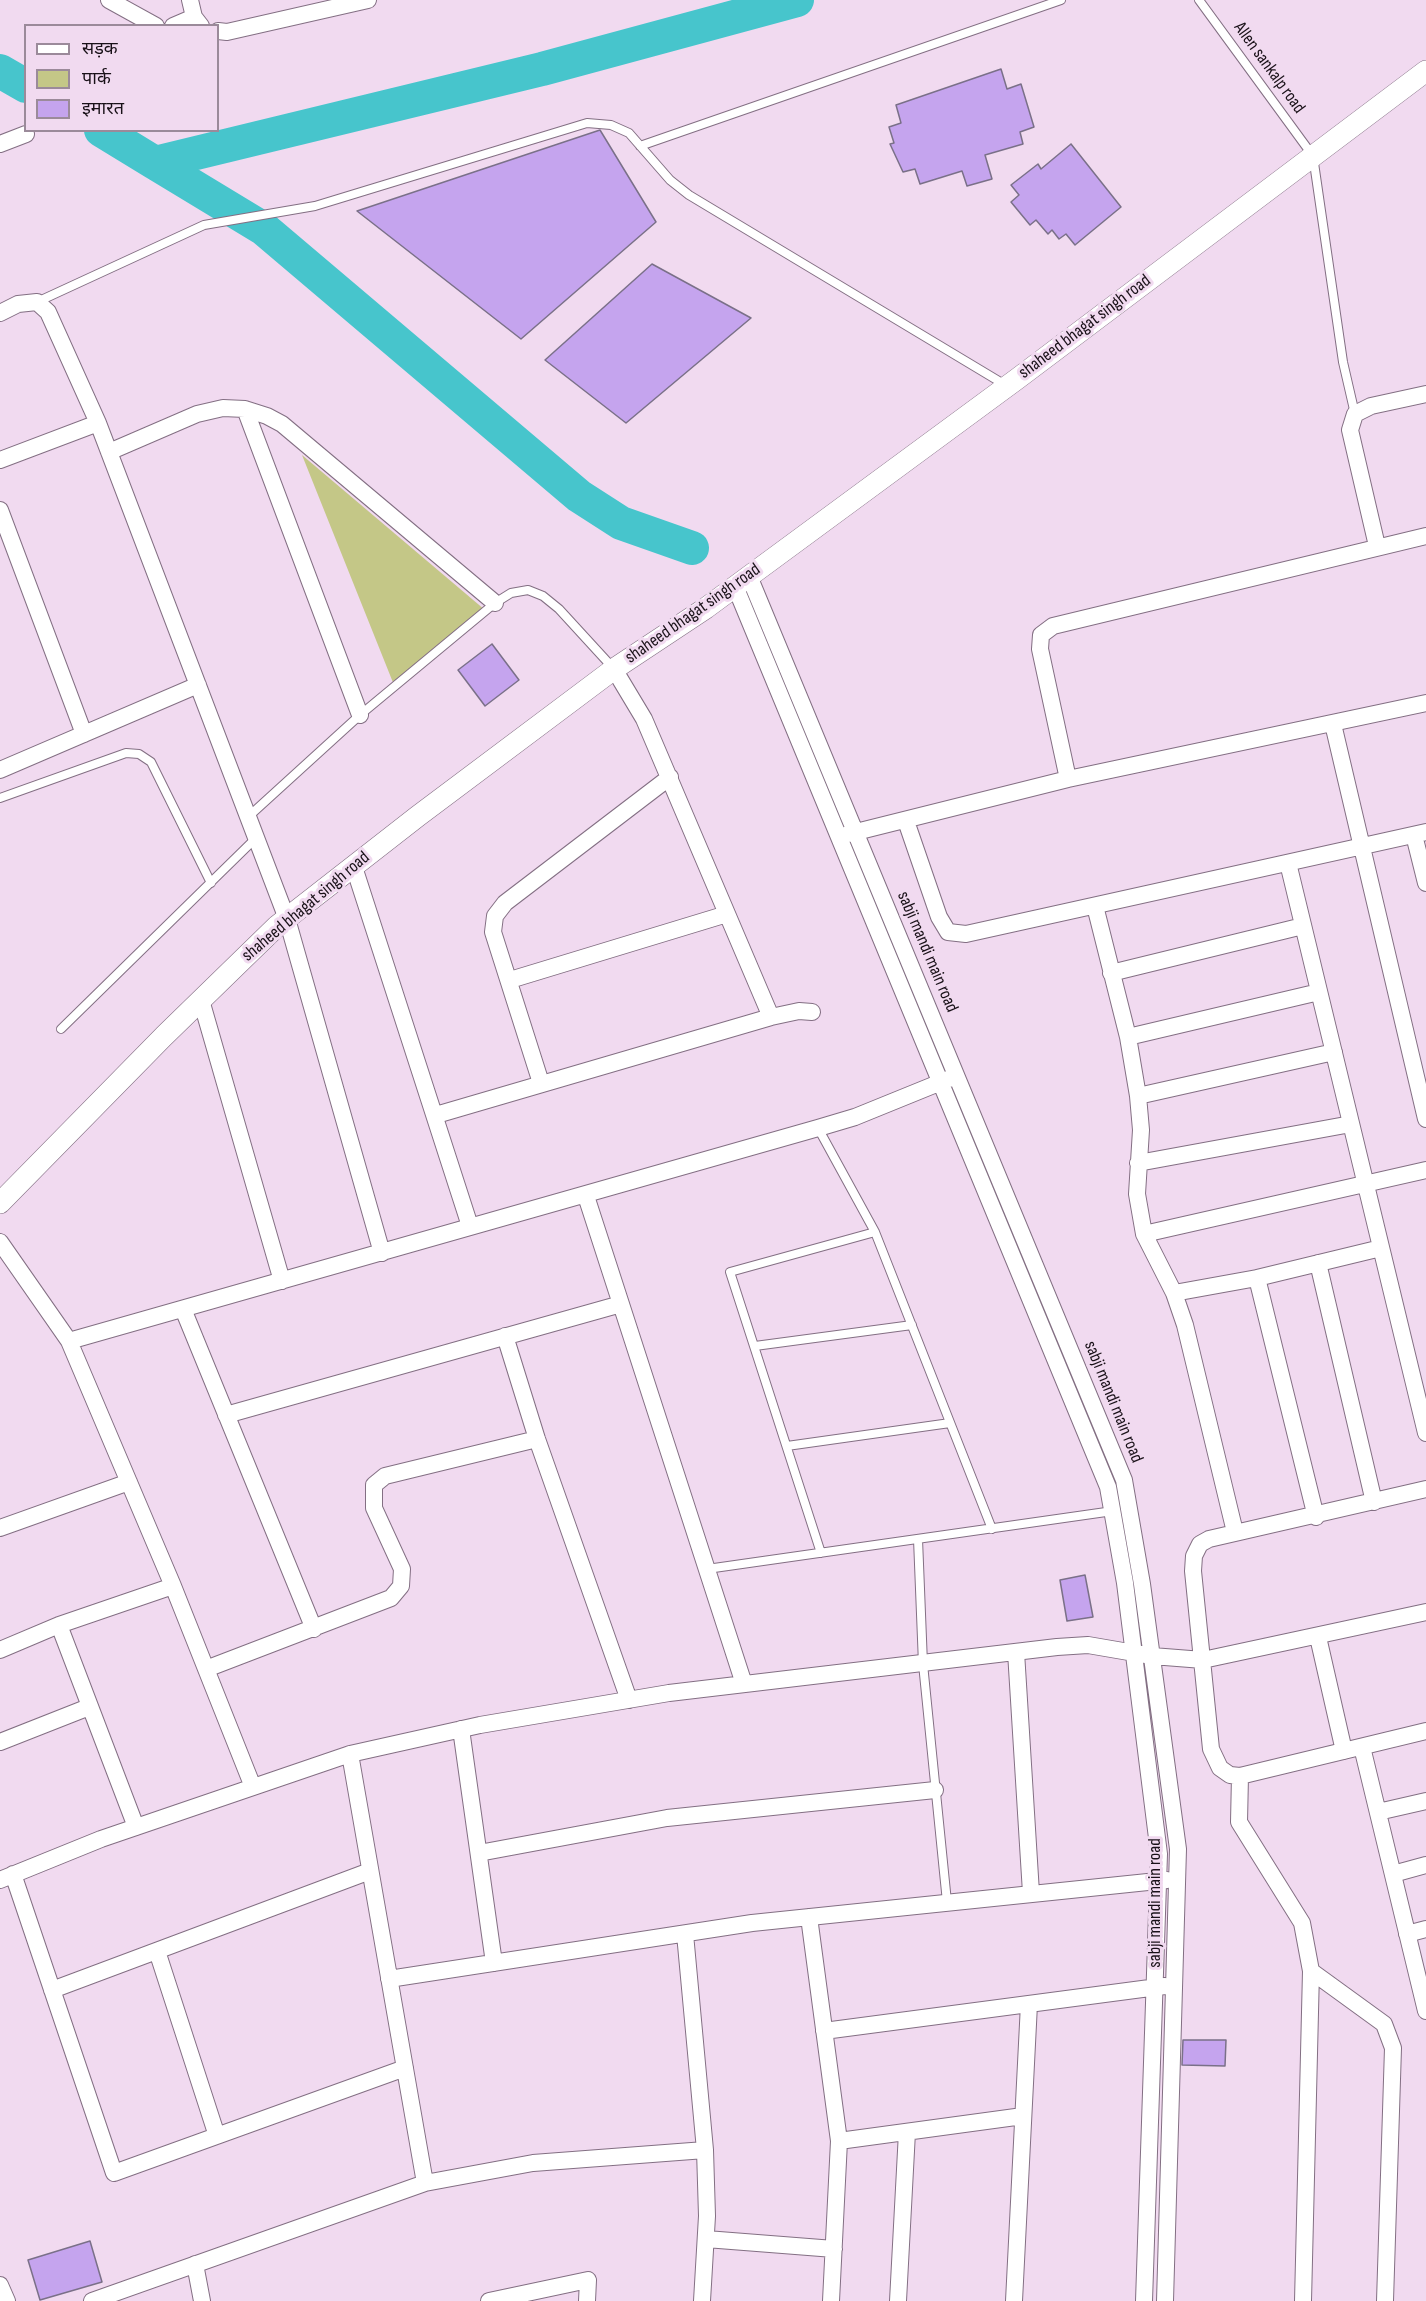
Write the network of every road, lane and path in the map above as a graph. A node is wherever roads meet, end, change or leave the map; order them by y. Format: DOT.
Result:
graph roads {
  1 [pos="109,0"];
  2 [pos="190,0"];
  3 [pos="368,0"];
  4 [pos="1061,0"];
  5 [pos="1199,0"];
  6 [pos="197,21"];
  7 [pos="152,24"];
  8 [pos="219,31"];
  9 [pos="1426,71"];
  10 [pos="26,134"];
  11 [pos="0,144"];
  12 [pos="640,146"];
  13 [pos="1313,156"];
  14 [pos="37,302"];
  15 [pos="0,313"];
  16 [pos="1007,386"];
  17 [pos="1426,394"];
  18 [pos="245,409"];
  19 [pos="1355,414"];
  20 [pos="98,423"];
  21 [pos="109,452"];
  22 [pos="0,460"];
  23 [pos="0,510"];
  24 [pos="1426,536"];
  25 [pos="1377,546"];
  26 [pos="742,581"];
  27 [pos="495,603"];
  28 [pos="615,669"];
  29 [pos="198,685"];
  30 [pos="1426,702"];
  31 [pos="360,715"];
  32 [pos="1333,724"];
  33 [pos="84,734"];
  34 [pos="0,770"];
  35 [pos="670,777"];
  36 [pos="1068,779"];
  37 [pos="0,798"];
  38 [pos="248,817"];
  39 [pos="906,821"];
  40 [pos="856,832"];
  41 [pos="1420,833"];
  42 [pos="839,836"];
  43 [pos="256,838"];
  44 [pos="1361,846"];
  45 [pos="1288,862"];
  46 [pos="354,867"];
  47 [pos="211,883"];
  48 [pos="1426,883"];
  49 [pos="1095,906"];
  50 [pos="727,914"];
  51 [pos="287,918"];
  52 [pos="1303,926"];
  53 [pos="1112,973"];
  54 [pos="510,980"];
  55 [pos="1319,992"];
  56 [pos="201,1000"];
  57 [pos="812,1012"];
  58 [pos="771,1017"];
  59 [pos="61,1029"];
  60 [pos="1128,1038"];
  61 [pos="1334,1052"];
  62 [pos="1420,1063"];
  63 [pos="949,1078"];
  64 [pos="541,1083"];
  65 [pos="1138,1096"];
  66 [pos="436,1115"];
  67 [pos="1426,1119"];
  68 [pos="1351,1124"];
  69 [pos="818,1128"];
  70 [pos="1138,1163"];
  71 [pos="1426,1170"];
  72 [pos="1366,1184"];
  73 [pos="586,1196"];
  74 [pos="0,1203"];
  75 [pos="470,1226"];
  76 [pos="875,1232"];
  77 [pos="1144,1233"];
  78 [pos="0,1242"];
  79 [pos="1381,1248"];
  80 [pos="382,1253"];
  81 [pos="1318,1263"];
  82 [pos="1257,1278"];
  83 [pos="282,1281"];
  84 [pos="1174,1293"];
  85 [pos="621,1304"];
  86 [pos="183,1309"];
  87 [pos="912,1325"];
  88 [pos="505,1336"];
  89 [pos="69,1341"];
  90 [pos="755,1346"];
  91 [pos="226,1415"];
  92 [pos="950,1423"];
  93 [pos="1426,1433"];
  94 [pos="537,1439"];
  95 [pos="787,1446"];
  96 [pos="129,1482"];
  97 [pos="1426,1489"];
  98 [pos="1374,1502"];
  99 [pos="1120,1510"];
  100 [pos="1316,1517"];
  101 [pos="1,1524"];
  102 [pos="992,1529"];
  103 [pos="1235,1532"];
  104 [pos="918,1539"];
  105 [pos="821,1552"];
  106 [pos="706,1569"];
  107 [pos="173,1586"];
  108 [pos="1426,1612"];
  109 [pos="59,1625"];
  110 [pos="314,1629"];
  111 [pos="1318,1637"];
  112 [pos="0,1650"];
  113 [pos="1133,1651"];
  114 [pos="1016,1652"];
  115 [pos="1152,1656"];
  116 [pos="1203,1660"];
  117 [pos="923,1664"];
  118 [pos="206,1669"];
  119 [pos="744,1684"];
  120 [pos="629,1700"];
  121 [pos="89,1707"];
  122 [pos="461,1729"];
  123 [pos="1426,1731"];
  124 [pos="0,1742"];
  125 [pos="1362,1747"];
  126 [pos="1344,1751"];
  127 [pos="350,1754"];
  128 [pos="1240,1776"];
  129 [pos="253,1787"];
  130 [pos="936,1790"];
  131 [pos="1426,1801"];
  132 [pos="1378,1812"];
  133 [pos="136,1827"];
  134 [pos="478,1853"];
  135 [pos="1426,1865"];
  136 [pos="370,1871"];
  137 [pos="1393,1874"];
  138 [pos="7,1877"];
  139 [pos="1158,1879"];
  140 [pos="1177,1880"];
  141 [pos="1031,1893"];
  142 [pos="947,1902"];
  143 [pos="809,1917"];
  144 [pos="1426,1929"];
  145 [pos="685,1934"];
  146 [pos="1407,1934"];
  147 [pos="157,1951"];
  148 [pos="494,1963"];
  149 [pos="1311,1971"];
  150 [pos="389,1979"];
  151 [pos="1174,1985"];
  152 [pos="1155,1988"];
  153 [pos="52,1990"];
  154 [pos="1029,2004"];
  155 [pos="1425,2004"];
  156 [pos="824,2031"];
  157 [pos="405,2068"];
  158 [pos="1023,2116"];
  159 [pos="907,2132"];
  160 [pos="217,2136"];
  161 [pos="839,2141"];
  162 [pos="705,2150"];
  163 [pos="425,2183"];
  164 [pos="706,2240"];
  165 [pos="834,2249"];
  166 [pos="195,2264"];
  167 [pos="0,2285"];
  168 [pos="7,2301"];
  169 [pos="92,2301"];
  170 [pos="202,2301"];
  171 [pos="489,2301"];
  172 [pos="587,2301"];
  173 [pos="702,2301"];
  174 [pos="831,2301"];
  175 [pos="898,2301"];
  176 [pos="1014,2301"];
  177 [pos="1144,2301"];
  178 [pos="1165,2301"];
  179 [pos="1303,2301"];
  180 [pos="1385,2301"];
  1 -- 7 [label="street"];
  2 -- 6 [label="street"];
  3 -- 8 [label="street"];
  4 -- 12 [label="lane"];
  5 -- 13 [label="lane, Allen sankalp road"];
  9 -- 13 [label="street, shaheed bhagat singh road"];
  10 -- 11 [label="street"];
  12 -- 14 [label="lane"];
  12 -- 16 [label="lane"];
  13 -- 16 [label="street, shaheed bhagat singh road"];
  13 -- 19 [label="lane"];
  14 -- 15 [label="street"];
  14 -- 20 [label="street"];
  16 -- 26 [label="street, shaheed bhagat singh road"];
  17 -- 19 [label="street"];
  18 -- 21 [label="street"];
  18 -- 27 [label="street"];
  18 -- 31 [label="street"];
  19 -- 25 [label="street"];
  20 -- 21 [label="street"];
  20 -- 22 [label="street"];
  21 -- 29 [label="street"];
  23 -- 33 [label="street"];
  24 -- 25 [label="street"];
  25 -- 36 [label="street"];
  26 -- 28 [label="street, shaheed bhagat singh road"];
  26 -- 40 [label="street, sabji mandi main road"];
  26 -- 42 [label="street"];
  27 -- 28 [label="lane"];
  27 -- 31 [label="lane"];
  28 -- 35 [label="street"];
  28 -- 46 [label="street, shaheed bhagat singh road"];
  29 -- 33 [label="street"];
  29 -- 38 [label="street"];
  30 -- 32 [label="street"];
  31 -- 38 [label="lane"];
  32 -- 36 [label="street"];
  32 -- 44 [label="street"];
  33 -- 34 [label="street"];
  35 -- 50 [label="street"];
  35 -- 54 [label="street"];
  36 -- 39 [label="street"];
  37 -- 47 [label="lane"];
  38 -- 43 [label="street"];
  39 -- 40 [label="street"];
  39 -- 49 [label="street"];
  40 -- 42 [label="street"];
  40 -- 63 [label="street, sabji mandi main road"];
  41 -- 44 [label="street"];
  41 -- 48 [label="street"];
  42 -- 63 [label="street"];
  43 -- 47 [label="lane"];
  43 -- 51 [label="street"];
  44 -- 45 [label="street"];
  44 -- 62 [label="street"];
  45 -- 49 [label="street"];
  45 -- 52 [label="street"];
  46 -- 51 [label="street, shaheed bhagat singh road"];
  46 -- 66 [label="street"];
  47 -- 59 [label="lane"];
  49 -- 53 [label="street"];
  50 -- 54 [label="street"];
  50 -- 58 [label="street"];
  51 -- 56 [label="street, shaheed bhagat singh road"];
  51 -- 80 [label="street"];
  52 -- 53 [label="street"];
  52 -- 55 [label="street"];
  53 -- 60 [label="street"];
  54 -- 64 [label="street"];
  55 -- 60 [label="street"];
  55 -- 61 [label="street"];
  56 -- 74 [label="street, shaheed bhagat singh road"];
  56 -- 83 [label="street"];
  57 -- 58 [label="street"];
  58 -- 64 [label="street"];
  60 -- 65 [label="street"];
  61 -- 65 [label="street"];
  61 -- 68 [label="street"];
  62 -- 67 [label="street"];
  63 -- 69 [label="street"];
  63 -- 99 [label="street, sabji mandi main road"];
  64 -- 66 [label="street"];
  65 -- 70 [label="street"];
  66 -- 75 [label="street"];
  68 -- 70 [label="street"];
  68 -- 72 [label="street"];
  69 -- 73 [label="street"];
  69 -- 76 [label="lane"];
  70 -- 77 [label="street"];
  71 -- 72 [label="street"];
  72 -- 77 [label="street"];
  72 -- 79 [label="street"];
  73 -- 75 [label="street"];
  73 -- 85 [label="street"];
  75 -- 80 [label="street"];
  76 -- 87 [label="lane"];
  76 -- 90 [label="lane"];
  77 -- 84 [label="street"];
  78 -- 89 [label="street"];
  79 -- 81 [label="street"];
  79 -- 93 [label="street"];
  80 -- 83 [label="street"];
  81 -- 82 [label="street"];
  81 -- 98 [label="street"];
  82 -- 84 [label="street"];
  82 -- 100 [label="street"];
  83 -- 86 [label="street"];
  84 -- 103 [label="street"];
  85 -- 88 [label="street"];
  85 -- 106 [label="street"];
  86 -- 89 [label="street"];
  86 -- 91 [label="street"];
  87 -- 90 [label="lane"];
  87 -- 92 [label="lane"];
  88 -- 91 [label="street"];
  88 -- 94 [label="street"];
  89 -- 96 [label="street"];
  90 -- 95 [label="lane"];
  91 -- 110 [label="street"];
  92 -- 95 [label="lane"];
  92 -- 102 [label="lane"];
  94 -- 110 [label="street"];
  94 -- 120 [label="street"];
  95 -- 105 [label="lane"];
  96 -- 101 [label="street"];
  96 -- 107 [label="street"];
  97 -- 98 [label="street"];
  98 -- 100 [label="street"];
  99 -- 102 [label="lane"];
  99 -- 113 [label="street"];
  99 -- 115 [label="street, sabji mandi main road"];
  100 -- 103 [label="street"];
  102 -- 104 [label="lane"];
  103 -- 116 [label="street"];
  104 -- 105 [label="lane"];
  104 -- 117 [label="lane"];
  105 -- 106 [label="lane"];
  106 -- 119 [label="street"];
  107 -- 109 [label="street"];
  107 -- 118 [label="street"];
  108 -- 111 [label="street"];
  109 -- 112 [label="street"];
  109 -- 121 [label="street"];
  110 -- 118 [label="street"];
  111 -- 116 [label="street"];
  111 -- 126 [label="street"];
  113 -- 114 [label="street"];
  113 -- 115 [label="street"];
  113 -- 139 [label="street"];
  114 -- 117 [label="street"];
  114 -- 141 [label="street"];
  115 -- 116 [label="street"];
  115 -- 140 [label="street, sabji mandi main road"];
  116 -- 128 [label="street"];
  117 -- 119 [label="street"];
  117 -- 130 [label="lane"];
  118 -- 129 [label="street"];
  119 -- 120 [label="street"];
  120 -- 122 [label="street"];
  121 -- 124 [label="street"];
  121 -- 133 [label="street"];
  122 -- 127 [label="street"];
  122 -- 134 [label="street"];
  123 -- 125 [label="street"];
  125 -- 126 [label="street"];
  125 -- 132 [label="street"];
  126 -- 128 [label="street"];
  127 -- 129 [label="street"];
  127 -- 136 [label="street"];
  128 -- 149 [label="street"];
  129 -- 133 [label="street"];
  130 -- 134 [label="street"];
  130 -- 142 [label="lane"];
  131 -- 132 [label="street"];
  132 -- 137 [label="street"];
  133 -- 138 [label="street"];
  134 -- 148 [label="street"];
  135 -- 137 [label="street"];
  136 -- 147 [label="street"];
  136 -- 150 [label="street"];
  137 -- 146 [label="street"];
  138 -- 153 [label="street"];
  139 -- 140 [label="street"];
  139 -- 141 [label="street"];
  139 -- 152 [label="street"];
  140 -- 151 [label="street, sabji mandi main road"];
  141 -- 142 [label="street"];
  142 -- 143 [label="street"];
  143 -- 145 [label="street"];
  143 -- 156 [label="street"];
  144 -- 146 [label="street"];
  145 -- 148 [label="street"];
  145 -- 162 [label="street"];
  146 -- 155 [label="street"];
  147 -- 153 [label="street"];
  147 -- 160 [label="street"];
  148 -- 150 [label="street"];
  149 -- 179 [label="street"];
  149 -- 180 [label="street"];
  150 -- 157 [label="street"];
  151 -- 152 [label="street"];
  151 -- 178 [label="street, sabji mandi main road"];
  152 -- 154 [label="street"];
  152 -- 177 [label="street"];
  153 -- 160 [label="street"];
  154 -- 156 [label="street"];
  154 -- 158 [label="street"];
  156 -- 161 [label="street"];
  157 -- 160 [label="street"];
  157 -- 163 [label="street"];
  158 -- 159 [label="street"];
  158 -- 176 [label="street"];
  159 -- 161 [label="street"];
  159 -- 175 [label="street"];
  161 -- 165 [label="street"];
  162 -- 163 [label="street"];
  162 -- 164 [label="street"];
  163 -- 166 [label="street"];
  164 -- 165 [label="street"];
  164 -- 173 [label="street"];
  165 -- 174 [label="street"];
  166 -- 169 [label="street"];
  166 -- 170 [label="street"];
  167 -- 168 [label="street"];
  171 -- 172 [label="street"];
}
